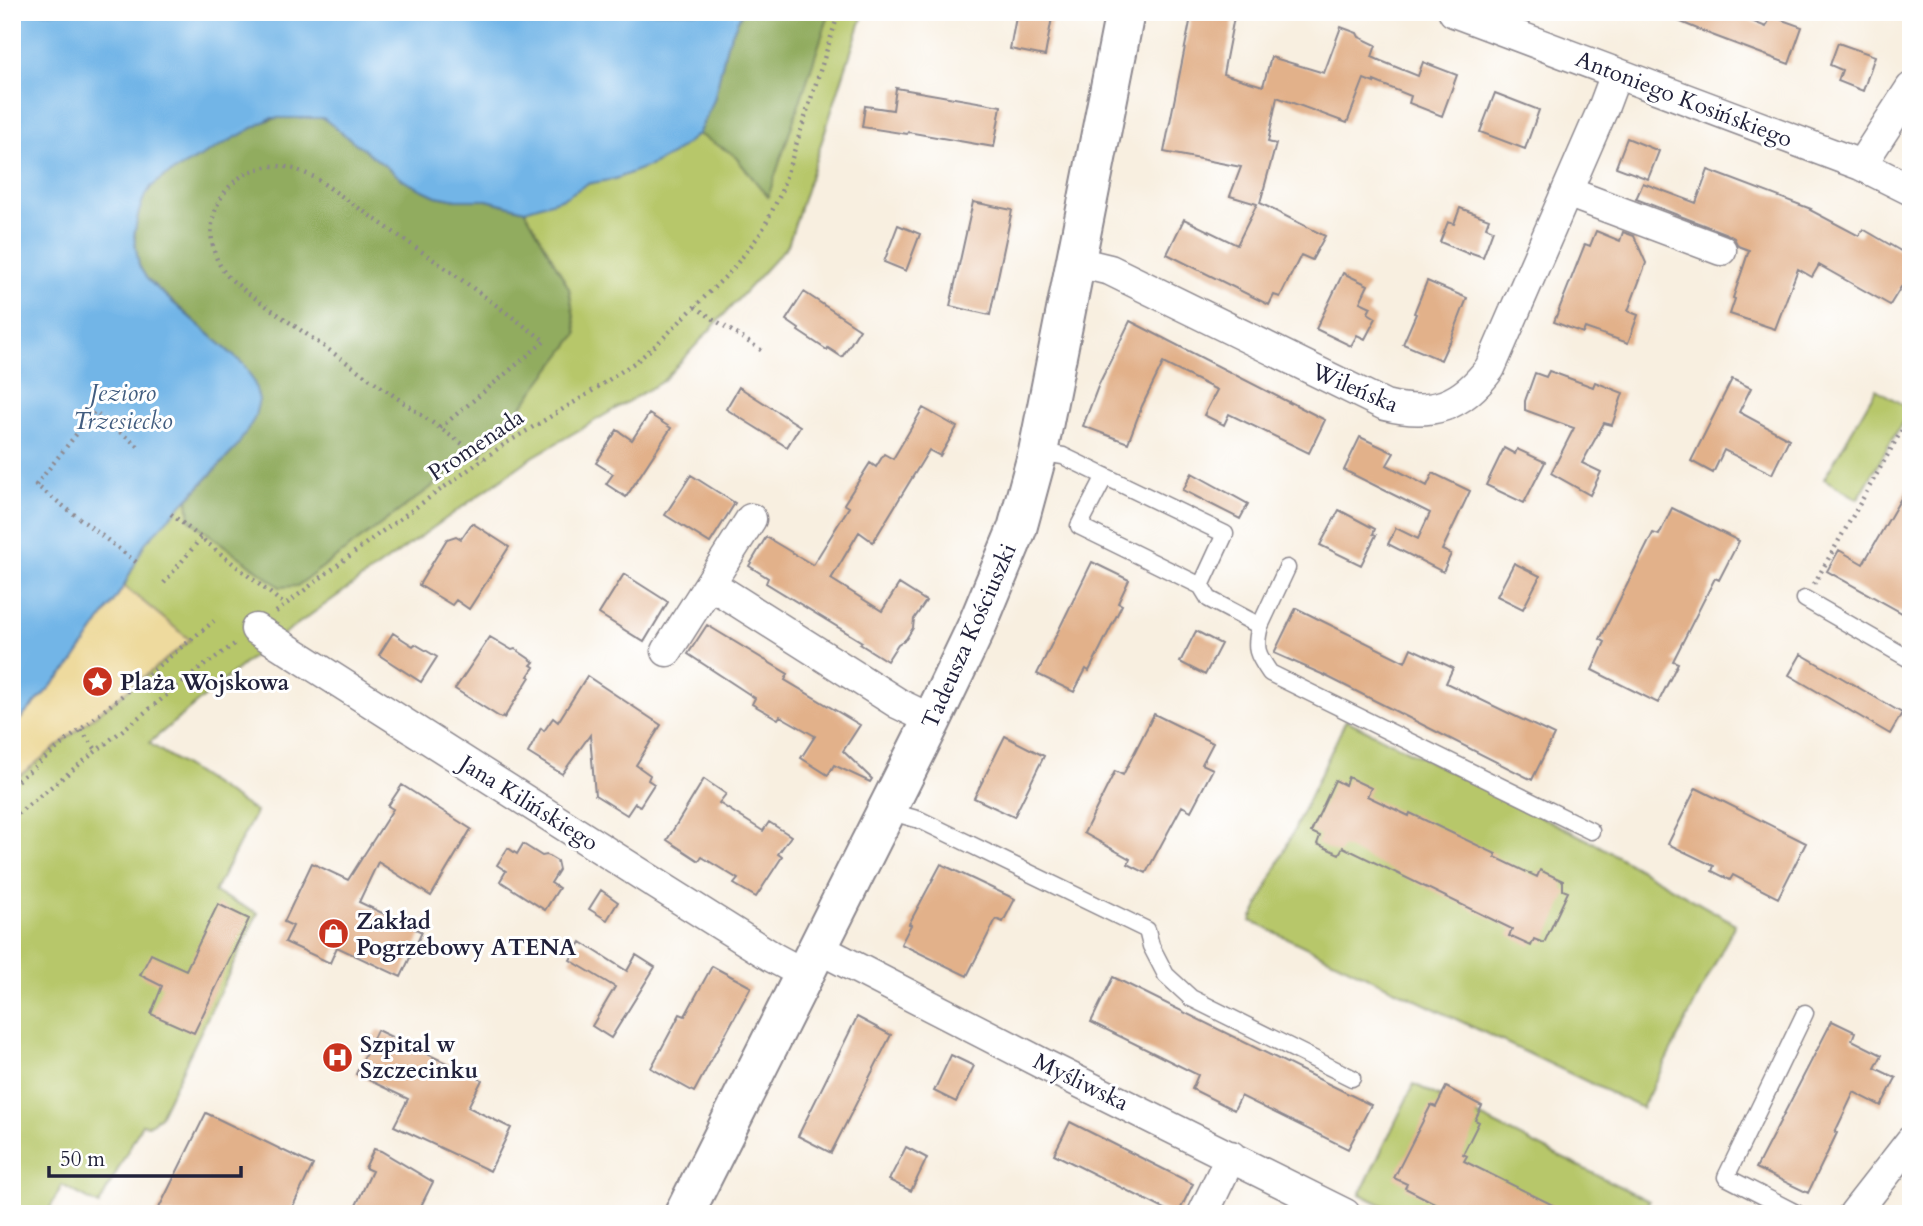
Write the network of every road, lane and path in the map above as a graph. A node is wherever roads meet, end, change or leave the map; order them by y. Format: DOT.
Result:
graph roads {
  1 [pos="839,12"];
  2 [pos="1125,12"];
  3 [pos="1454,12"];
  4 [pos="1616,74"];
  5 [pos="1911,88"];
  6 [pos="1861,165"];
  7 [pos="1911,190"];
  8 [pos="1567,192"];
  9 [pos="1721,250"];
  10 [pos="1077,262"];
  11 [pos="695,307"];
  12 [pos="764,352"];
  13 [pos="1911,414"];
  14 [pos="440,428"];
  15 [pos="138,446"];
  16 [pos="1038,452"];
  17 [pos="484,459"];
  18 [pos="1105,476"];
  19 [pos="171,514"];
  20 [pos="751,519"];
  21 [pos="201,538"];
  22 [pos="136,562"];
  23 [pos="1287,568"];
  24 [pos="164,583"];
  25 [pos="709,584"];
  26 [pos="1813,584"];
  27 [pos="1201,586"];
  28 [pos="1805,599"];
  29 [pos="285,605"];
  30 [pos="214,621"];
  31 [pos="1260,626"];
  32 [pos="256,629"];
  33 [pos="667,652"];
  34 [pos="1911,660"];
  35 [pos="933,720"];
  36 [pos="81,730"];
  37 [pos="97,751"];
  38 [pos="12,785"];
  39 [pos="888,811"];
  40 [pos="12,818"];
  41 [pos="1591,831"];
  42 [pos="811,961"];
  43 [pos="1805,1013"];
  44 [pos="1352,1078"];
  45 [pos="1911,1141"];
  46 [pos="1231,1156"];
  47 [pos="684,1214"];
  48 [pos="1203,1214"];
  49 [pos="1345,1214"];
  50 [pos="1798,1214"];
  51 [pos="1854,1214"];
  1 -- 11 [label="path, Promenada"];
  2 -- 10 [label="street, Tadeusza Kościuszki"];
  3 -- 4 [label="street, Antoniego Kosińskiego"];
  4 -- 6 [label="street, Antoniego Kosińskiego"];
  4 -- 8 [label="street, Wileńska"];
  5 -- 6 [label="street"];
  6 -- 7 [label="street, Antoniego Kosińskiego"];
  8 -- 9 [label="street"];
  8 -- 10 [label="street, Wileńska"];
  10 -- 16 [label="street, Tadeusza Kościuszki"];
  11 -- 12 [label="path"];
  11 -- 17 [label="path, Promenada"];
  13 -- 26 [label="path"];
  14 -- 14 [label="path"];
  14 -- 17 [label="path"];
  15 -- 22 [label="path"];
  16 -- 18 [label="lane"];
  16 -- 35 [label="street, Tadeusza Kościuszki"];
  17 -- 29 [label="path, Promenada"];
  18 -- 27 [label="lane"];
  18 -- 27 [label="lane"];
  19 -- 21 [label="path"];
  20 -- 25 [label="street"];
  21 -- 24 [label="path"];
  21 -- 29 [label="path"];
  23 -- 31 [label="lane"];
  25 -- 33 [label="street"];
  25 -- 35 [label="street"];
  27 -- 31 [label="lane"];
  28 -- 34 [label="lane"];
  29 -- 32 [label="path, Promenada"];
  30 -- 36 [label="path"];
  31 -- 41 [label="lane"];
  32 -- 37 [label="path, Promenada"];
  32 -- 42 [label="street, Jana Kilińskiego"];
  35 -- 39 [label="street, Tadeusza Kościuszki"];
  36 -- 37 [label="path"];
  36 -- 38 [label="path"];
  37 -- 40 [label="path, Promenada"];
  39 -- 42 [label="street, Tadeusza Kościuszki"];
  39 -- 44 [label="lane"];
  42 -- 46 [label="street, Myśliwska"];
  42 -- 47 [label="street, Tadeusza Kościuszki"];
  43 -- 50 [label="lane"];
  45 -- 51 [label="street"];
  46 -- 48 [label="street"];
  46 -- 49 [label="street, Myśliwska"];
}
